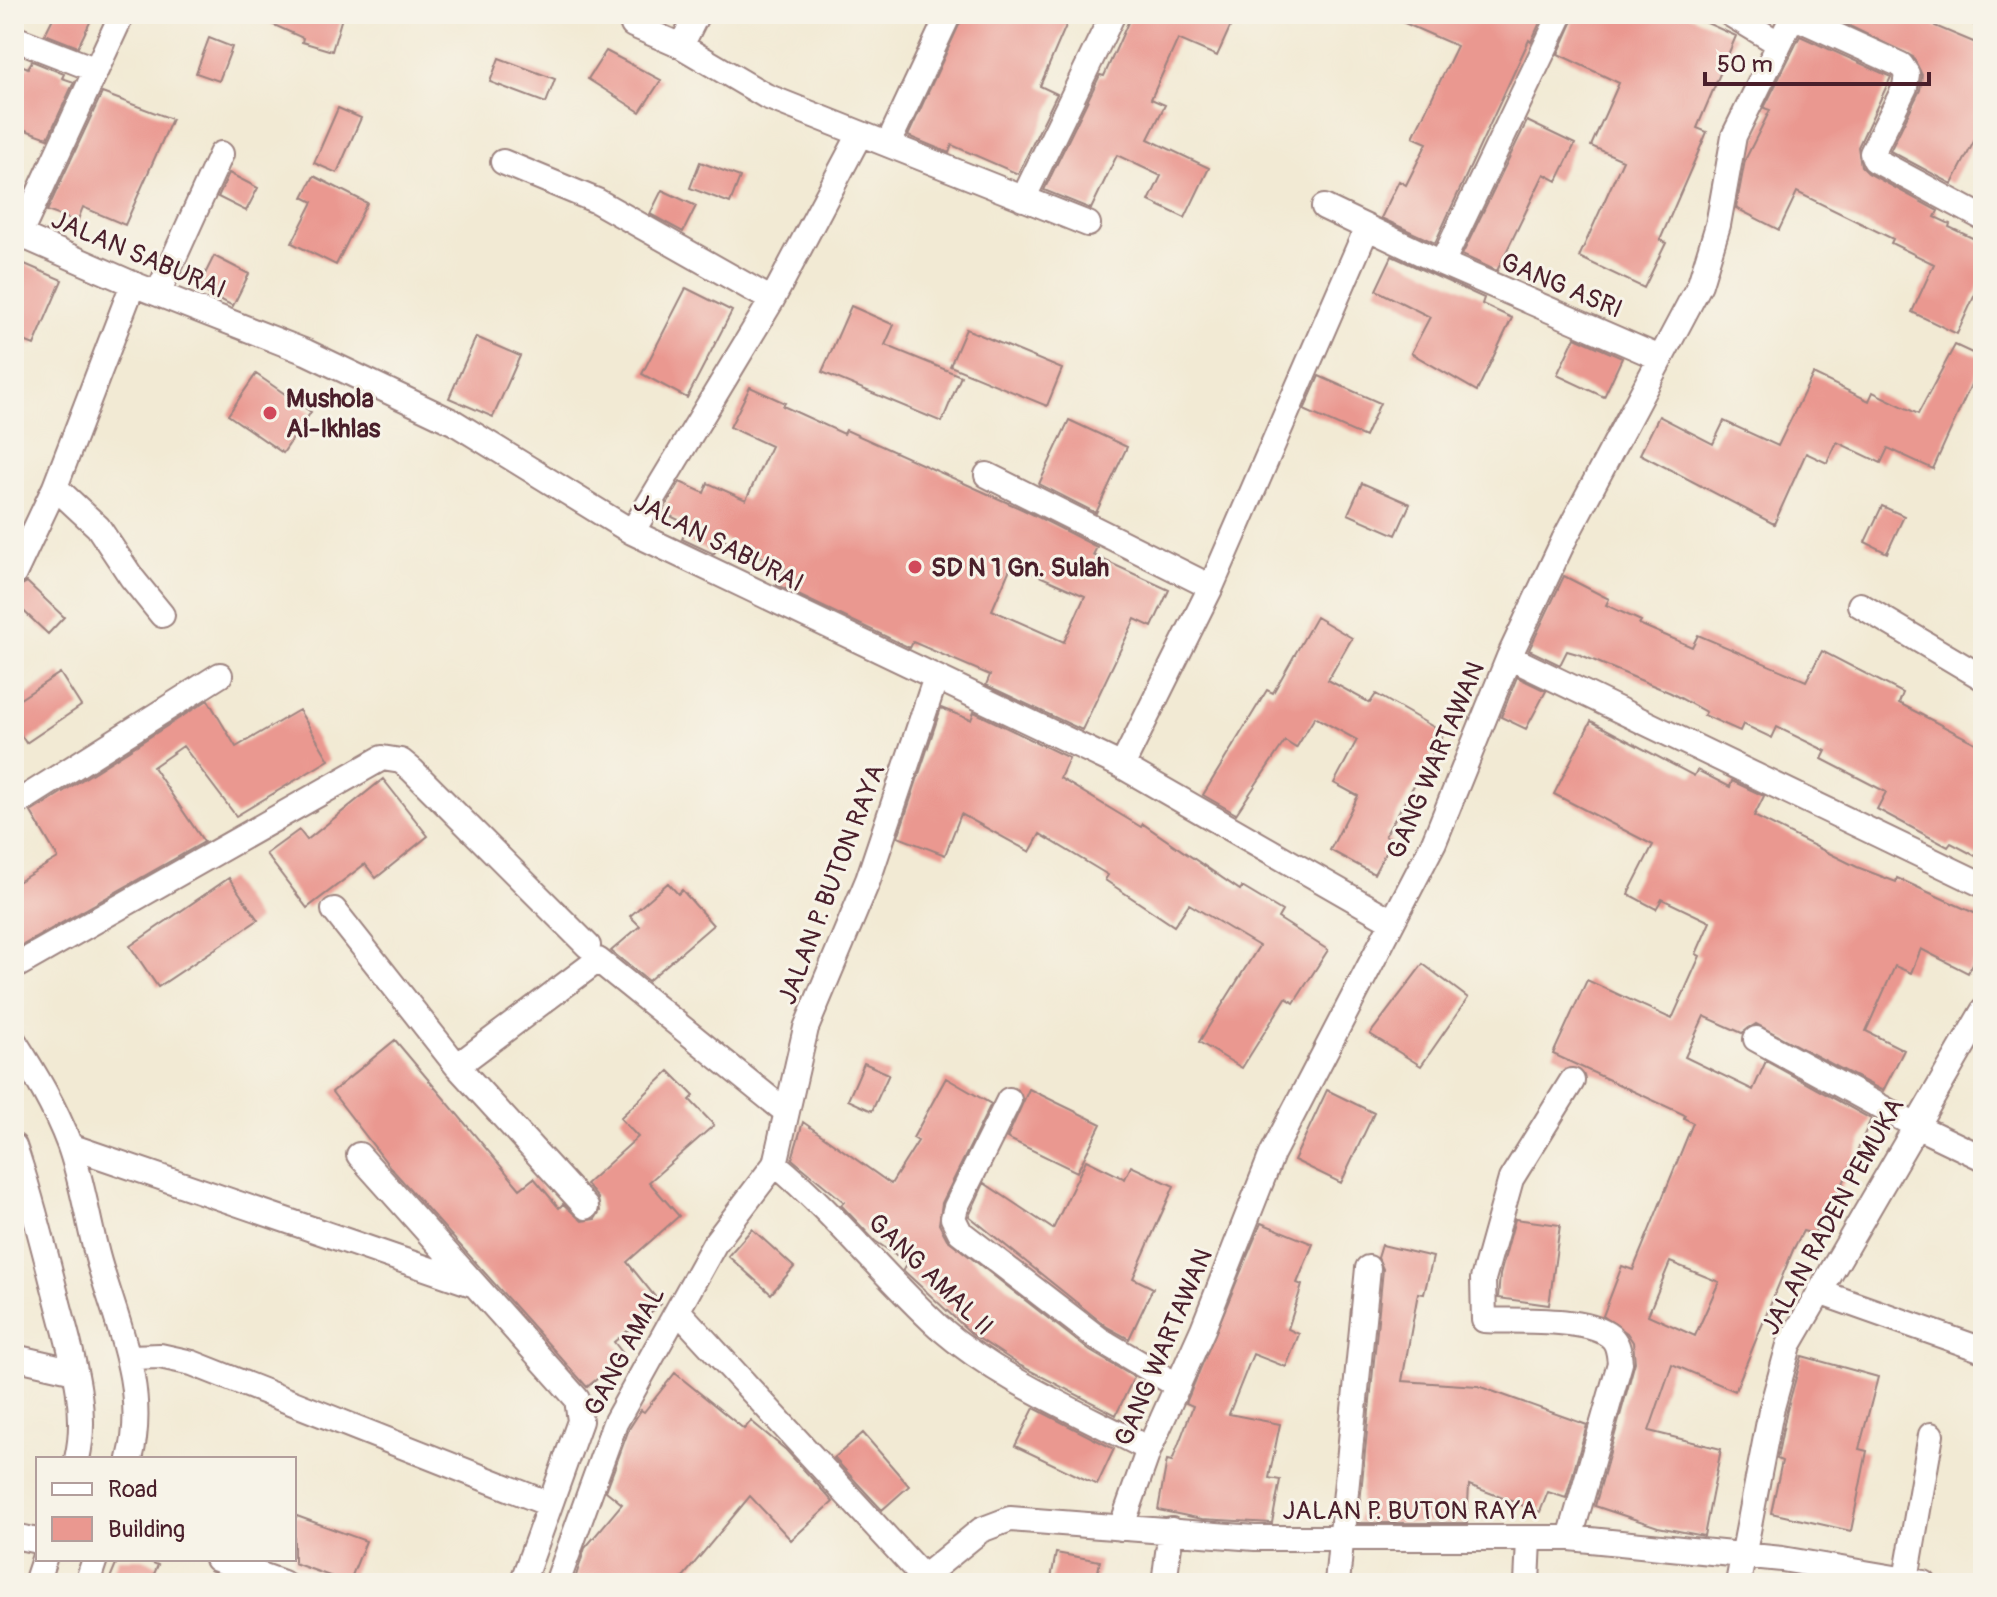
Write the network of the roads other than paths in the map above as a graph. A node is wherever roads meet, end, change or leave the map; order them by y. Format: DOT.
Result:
graph roads {
  1 [pos="122,14"];
  2 [pos="697,14"];
  3 [pos="949,14"];
  4 [pos="1113,14"];
  5 [pos="1561,14"];
  6 [pos="1730,14"];
  7 [pos="1793,15"];
  8 [pos="633,25"];
  9 [pos="14,38"];
  10 [pos="1778,43"];
  11 [pos="681,46"];
  12 [pos="94,69"];
  13 [pos="860,134"];
  14 [pos="888,144"];
  15 [pos="221,154"];
  16 [pos="503,162"];
  17 [pos="1023,199"];
  18 [pos="1324,207"];
  19 [pos="1983,218"];
  20 [pos="1088,224"];
  21 [pos="1367,228"];
  22 [pos="17,233"];
  23 [pos="1442,263"];
  24 [pos="133,284"];
  25 [pos="158,293"];
  26 [pos="772,300"];
  27 [pos="1660,358"];
  28 [pos="987,475"];
  29 [pos="55,487"];
  30 [pos="632,532"];
  31 [pos="14,574"];
  32 [pos="1211,587"];
  33 [pos="1860,605"];
  34 [pos="162,615"];
  35 [pos="1509,657"];
  36 [pos="220,675"];
  37 [pos="1983,678"];
  38 [pos="935,680"];
  39 [pos="1122,766"];
  40 [pos="14,805"];
  41 [pos="1983,885"];
  42 [pos="334,910"];
  43 [pos="1392,921"];
  44 [pos="588,946"];
  45 [pos="14,967"];
  46 [pos="1983,1011"];
  47 [pos="1756,1039"];
  48 [pos="14,1041"];
  49 [pos="457,1066"];
  50 [pos="1572,1081"];
  51 [pos="1009,1100"];
  52 [pos="785,1111"];
  53 [pos="1914,1125"];
  54 [pos="14,1146"];
  55 [pos="70,1146"];
  56 [pos="359,1155"];
  57 [pos="1983,1158"];
  58 [pos="775,1164"];
  59 [pos="586,1207"];
  60 [pos="1368,1268"];
  61 [pos="476,1285"];
  62 [pos="1819,1292"];
  63 [pos="678,1311"];
  64 [pos="1983,1350"];
  65 [pos="14,1357"];
  66 [pos="130,1357"];
  67 [pos="75,1371"];
  68 [pos="1178,1386"];
  69 [pos="1931,1435"];
  70 [pos="1149,1449"];
  71 [pos="77,1457"];
  72 [pos="130,1457"];
  73 [pos="549,1504"];
  74 [pos="1121,1528"];
  75 [pos="1171,1530"];
  76 [pos="14,1536"];
  77 [pos="1340,1537"];
  78 [pos="1570,1538"];
  79 [pos="1529,1540"];
  80 [pos="36,1541"];
  81 [pos="1745,1555"];
  82 [pos="43,1561"];
  83 [pos="94,1561"];
  84 [pos="222,1561"];
  85 [pos="919,1580"];
  86 [pos="1915,1581"];
  87 [pos="36,1583"];
  88 [pos="87,1583"];
  89 [pos="283,1583"];
  90 [pos="522,1583"];
  91 [pos="557,1583"];
  92 [pos="1164,1583"];
  93 [pos="1337,1583"];
  94 [pos="1527,1583"];
  95 [pos="1738,1583"];
  1 -- 12 [label="street"];
  2 -- 11 [label="street"];
  3 -- 14 [label="street"];
  4 -- 17 [label="street"];
  5 -- 23 [label="street"];
  6 -- 10 [label="street"];
  7 -- 10 [label="street, GANG WARTAWAN"];
  7 -- 19 [label="street"];
  8 -- 11 [label="street"];
  9 -- 12 [label="street"];
  10 -- 27 [label="street, GANG WARTAWAN"];
  11 -- 13 [label="street"];
  12 -- 22 [label="street"];
  13 -- 14 [label="street"];
  13 -- 26 [label="street"];
  14 -- 17 [label="street"];
  15 -- 25 [label="street"];
  16 -- 26 [label="street"];
  17 -- 20 [label="street"];
  18 -- 21 [label="street, GANG ASRI"];
  21 -- 23 [label="street, GANG ASRI"];
  21 -- 32 [label="street"];
  22 -- 24 [label="street, JALAN SABURAI"];
  23 -- 27 [label="street, GANG ASRI"];
  24 -- 25 [label="street, JALAN SABURAI"];
  24 -- 29 [label="street"];
  25 -- 30 [label="street, JALAN SABURAI"];
  26 -- 30 [label="street"];
  27 -- 35 [label="street, GANG WARTAWAN"];
  28 -- 32 [label="street"];
  29 -- 31 [label="street"];
  29 -- 34 [label="street"];
  30 -- 38 [label="street, JALAN SABURAI"];
  32 -- 39 [label="street"];
  33 -- 37 [label="street"];
  35 -- 41 [label="street"];
  35 -- 43 [label="street, GANG WARTAWAN"];
  36 -- 40 [label="street"];
  38 -- 39 [label="street, JALAN SABURAI"];
  38 -- 52 [label="street, JALAN P. BUTON RAYA"];
  39 -- 43 [label="street, JALAN SABURAI"];
  42 -- 49 [label="street"];
  43 -- 68 [label="street, GANG WARTAWAN"];
  44 -- 45 [label="street"];
  46 -- 53 [label="street, JALAN RADEN PEMUKA"];
  47 -- 53 [label="street"];
  48 -- 55 [label="street"];
  49 -- 52 [label="street"];
  49 -- 59 [label="street"];
  50 -- 78 [label="street"];
  51 -- 68 [label="street"];
  52 -- 58 [label="street, JALAN P. BUTON RAYA"];
  53 -- 57 [label="street"];
  53 -- 62 [label="street, JALAN RADEN PEMUKA"];
  54 -- 67 [label="street"];
  55 -- 61 [label="street"];
  55 -- 66 [label="street"];
  56 -- 61 [label="street"];
  58 -- 63 [label="street, GANG AMAL"];
  58 -- 70 [label="street, GANG AMAL II"];
  60 -- 77 [label="street"];
  61 -- 73 [label="street"];
  62 -- 64 [label="street"];
  62 -- 81 [label="street, JALAN RADEN PEMUKA"];
  63 -- 85 [label="street"];
  63 -- 91 [label="street, GANG AMAL"];
  65 -- 67 [label="street"];
  66 -- 72 [label="street"];
  66 -- 73 [label="street"];
  67 -- 71 [label="street"];
  68 -- 70 [label="street, GANG WARTAWAN"];
  69 -- 86 [label="street"];
  70 -- 74 [label="street, GANG WARTAWAN"];
  73 -- 90 [label="street"];
  74 -- 75 [label="street, JALAN P. BUTON RAYA"];
  74 -- 85 [label="street, JALAN P. BUTON RAYA"];
  75 -- 77 [label="street, JALAN P. BUTON RAYA"];
  75 -- 92 [label="street"];
  76 -- 80 [label="street"];
  77 -- 79 [label="street, JALAN P. BUTON RAYA"];
  77 -- 93 [label="street"];
  78 -- 79 [label="street, JALAN P. BUTON RAYA"];
  78 -- 81 [label="street, JALAN P. BUTON RAYA"];
  79 -- 94 [label="street"];
  81 -- 86 [label="street, JALAN P. BUTON RAYA"];
  81 -- 95 [label="street, JALAN RADEN PEMUKA"];
  82 -- 87 [label="street"];
  83 -- 88 [label="street"];
  84 -- 89 [label="street"];
}
